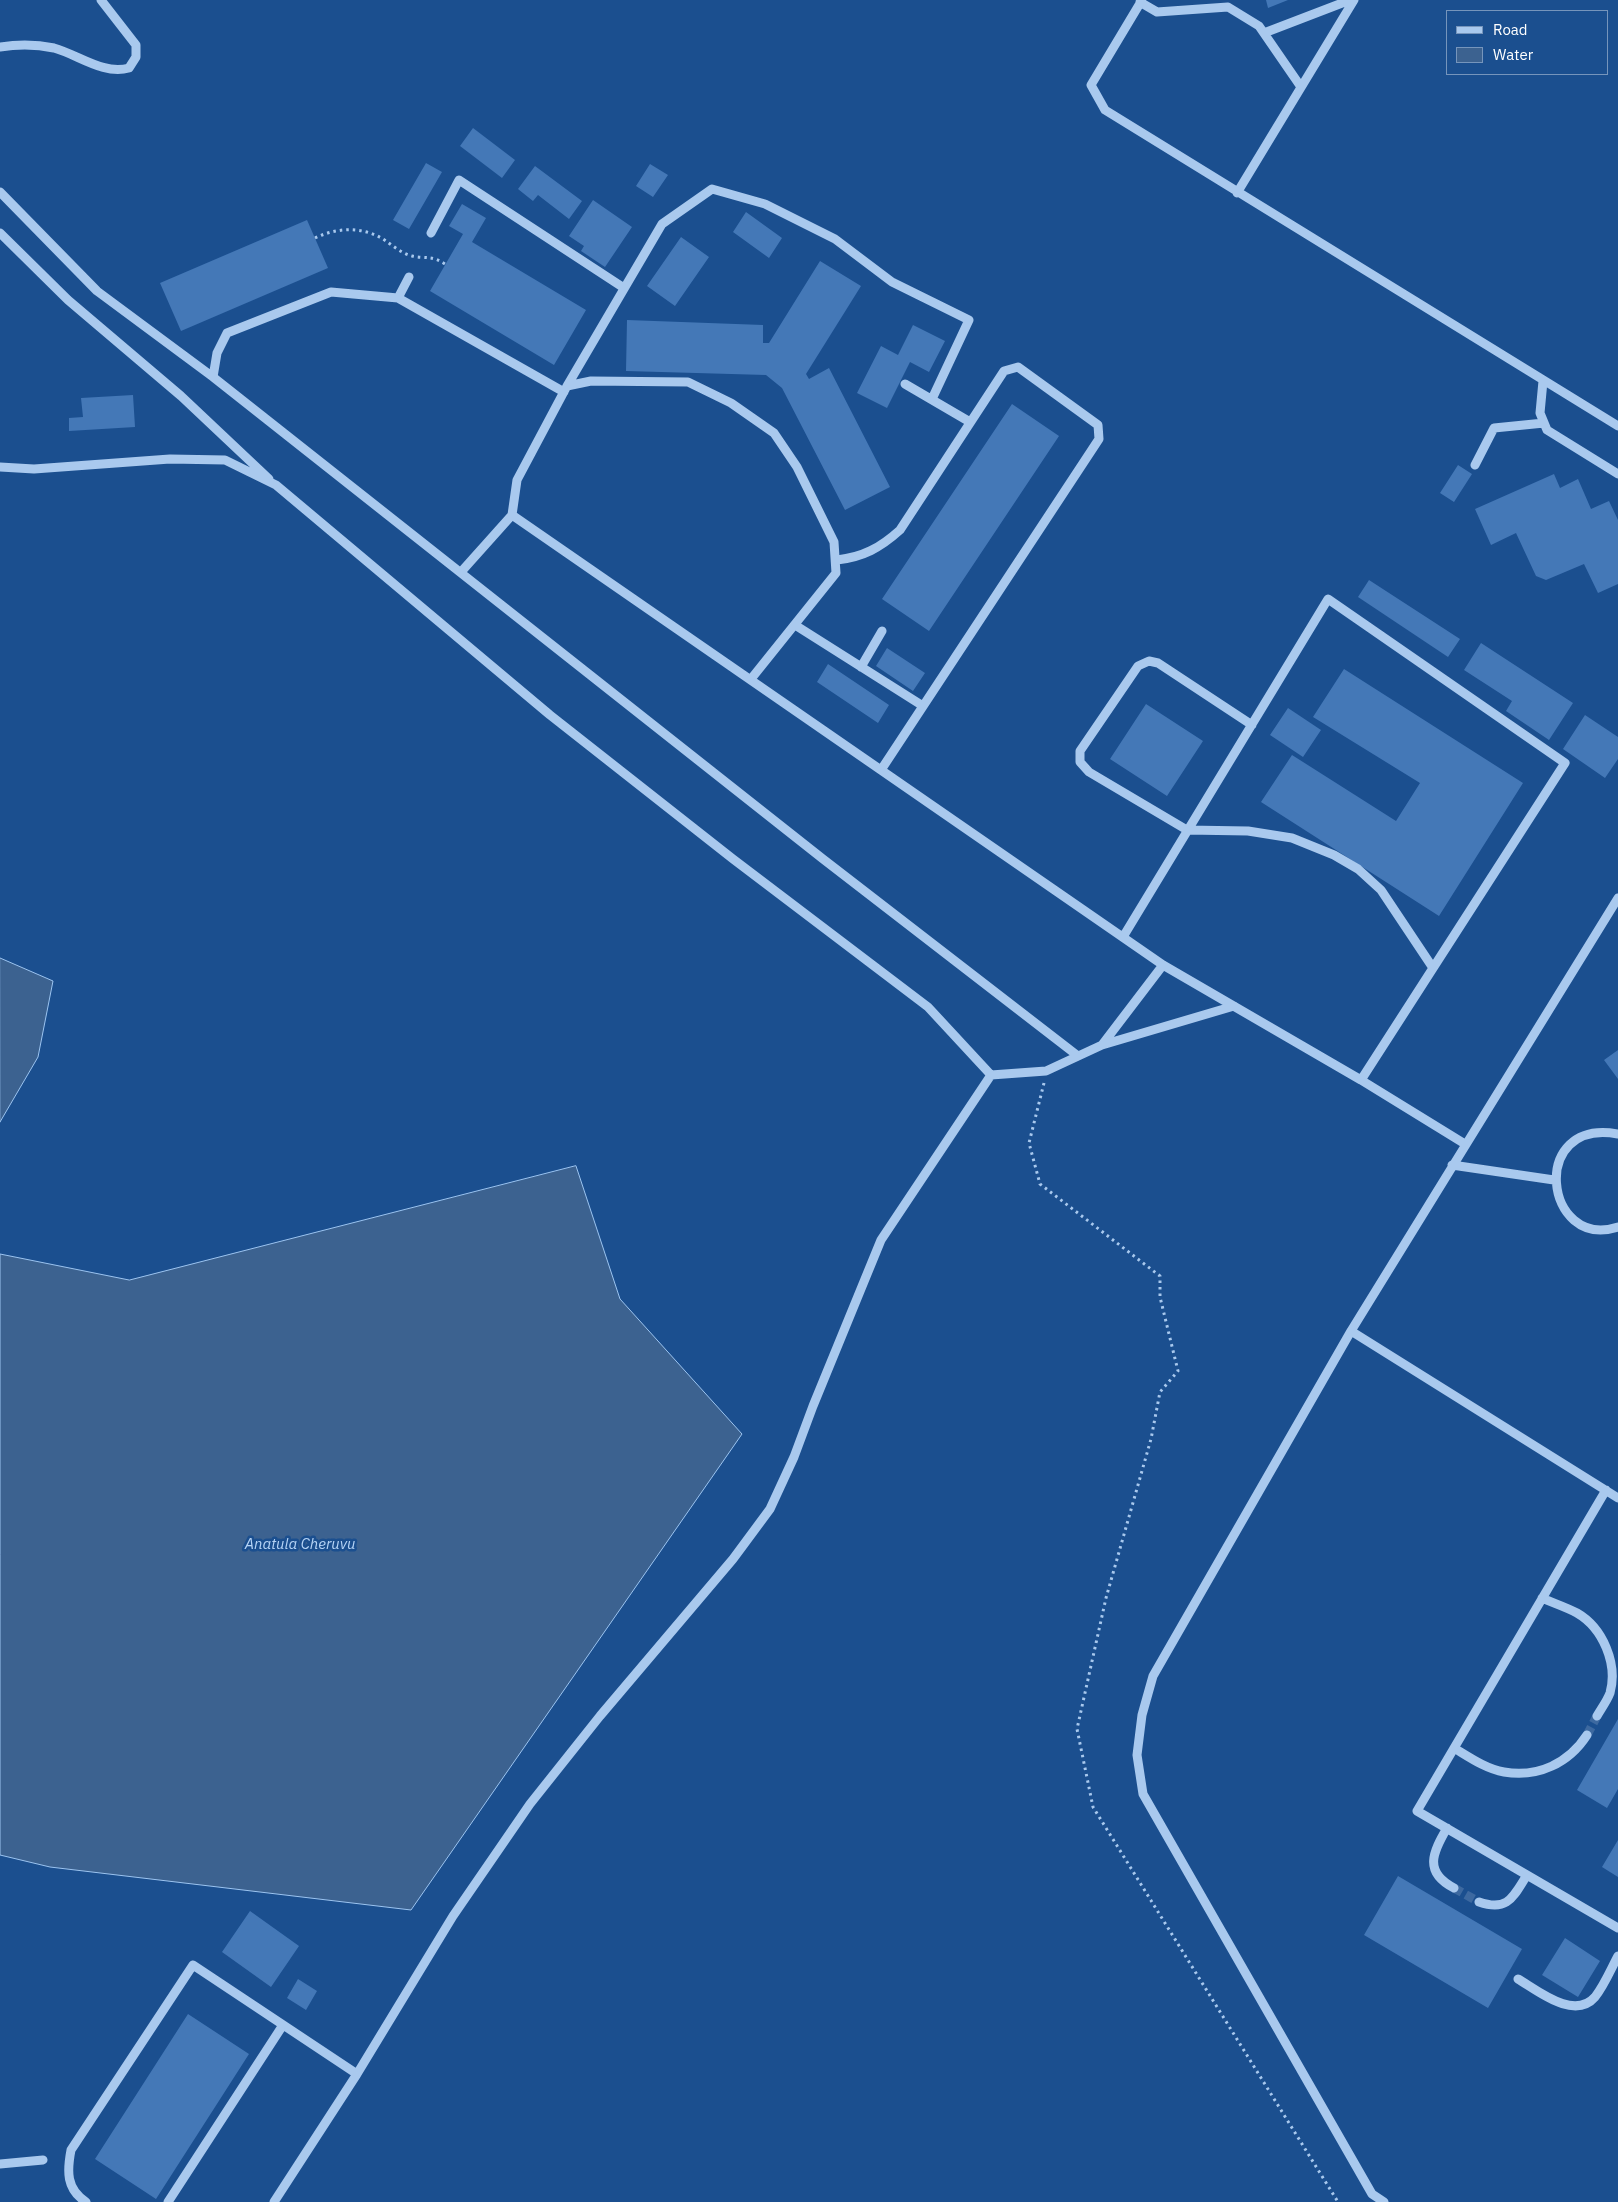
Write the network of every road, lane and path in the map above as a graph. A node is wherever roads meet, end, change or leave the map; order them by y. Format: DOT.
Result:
graph roads {
  1 [pos="101,0"];
  2 [pos="1350,0"];
  3 [pos="1354,0"];
  4 [pos="1141,1"];
  5 [pos="1213,4"];
  6 [pos="1264,33"];
  7 [pos="0,47"];
  8 [pos="1301,86"];
  9 [pos="0,192"];
  10 [pos="1237,192"];
  11 [pos="431,232"];
  12 [pos="0,233"];
  13 [pos="315,238"];
  14 [pos="445,264"];
  15 [pos="409,277"];
  16 [pos="624,288"];
  17 [pos="398,298"];
  18 [pos="213,377"];
  19 [pos="1543,381"];
  20 [pos="905,384"];
  21 [pos="565,389"];
  22 [pos="932,399"];
  23 [pos="970,422"];
  24 [pos="1544,423"];
  25 [pos="1618,426"];
  26 [pos="1475,465"];
  27 [pos="0,467"];
  28 [pos="1618,474"];
  29 [pos="276,485"];
  30 [pos="512,515"];
  31 [pos="836,560"];
  32 [pos="461,572"];
  33 [pos="795,624"];
  34 [pos="882,631"];
  35 [pos="861,667"];
  36 [pos="751,679"];
  37 [pos="923,706"];
  38 [pos="1252,725"];
  39 [pos="881,770"];
  40 [pos="1187,830"];
  41 [pos="1618,898"];
  42 [pos="1123,937"];
  43 [pos="1163,965"];
  44 [pos="1433,968"];
  45 [pos="1234,1006"];
  46 [pos="1102,1045"];
  47 [pos="1078,1056"];
  48 [pos="1046,1071"];
  49 [pos="991,1075"];
  50 [pos="1361,1080"];
  51 [pos="1618,1134"];
  52 [pos="1465,1144"];
  53 [pos="1452,1165"];
  54 [pos="1554,1180"];
  55 [pos="1618,1227"];
  56 [pos="1351,1332"];
  57 [pos="1606,1490"];
  58 [pos="1618,1498"];
  59 [pos="1542,1598"];
  60 [pos="1597,1716"];
  61 [pos="1587,1735"];
  62 [pos="1454,1748"];
  63 [pos="1447,1828"];
  64 [pos="1527,1875"];
  65 [pos="1454,1888"];
  66 [pos="1480,1902"];
  67 [pos="1618,1928"];
  68 [pos="1618,1956"];
  69 [pos="1518,1979"];
  70 [pos="283,2025"];
  71 [pos="357,2074"];
  72 [pos="43,2160"];
  73 [pos="0,2164"];
  74 [pos="86,2202"];
  75 [pos="168,2202"];
  76 [pos="274,2202"];
  77 [pos="1338,2202"];
  78 [pos="1384,2202"];
  1 -- 7 [label="lane"];
  2 -- 6 [label="lane"];
  3 -- 8 [label="lane"];
  4 -- 5 [label="lane"];
  4 -- 10 [label="lane"];
  5 -- 6 [label="lane"];
  6 -- 8 [label="lane"];
  8 -- 10 [label="lane"];
  9 -- 18 [label="lane"];
  10 -- 19 [label="lane"];
  11 -- 16 [label="lane"];
  12 -- 29 [label="lane"];
  13 -- 14 [label="path"];
  15 -- 17 [label="lane"];
  16 -- 21 [label="lane"];
  16 -- 22 [label="lane"];
  17 -- 18 [label="lane"];
  17 -- 21 [label="lane"];
  18 -- 32 [label="lane"];
  19 -- 24 [label="lane"];
  19 -- 25 [label="lane"];
  20 -- 22 [label="lane"];
  21 -- 30 [label="lane"];
  21 -- 31 [label="lane"];
  22 -- 23 [label="lane"];
  23 -- 31 [label="lane"];
  23 -- 37 [label="lane"];
  24 -- 26 [label="lane"];
  24 -- 28 [label="lane"];
  27 -- 29 [label="lane"];
  29 -- 49 [label="lane"];
  30 -- 32 [label="lane"];
  30 -- 36 [label="lane"];
  31 -- 33 [label="lane"];
  32 -- 47 [label="lane"];
  33 -- 35 [label="lane"];
  33 -- 36 [label="lane"];
  34 -- 35 [label="lane"];
  35 -- 37 [label="lane"];
  36 -- 39 [label="lane"];
  37 -- 39 [label="lane"];
  38 -- 40 [label="lane"];
  38 -- 40 [label="lane"];
  38 -- 44 [label="lane"];
  39 -- 42 [label="lane"];
  40 -- 42 [label="lane"];
  40 -- 44 [label="lane"];
  41 -- 52 [label="lane"];
  42 -- 43 [label="lane"];
  43 -- 45 [label="lane"];
  43 -- 46 [label="lane"];
  44 -- 50 [label="lane"];
  45 -- 46 [label="lane"];
  45 -- 50 [label="lane"];
  46 -- 47 [label="lane"];
  47 -- 48 [label="lane"];
  48 -- 49 [label="lane"];
  48 -- 77 [label="path"];
  49 -- 71 [label="lane"];
  50 -- 52 [label="lane"];
  51 -- 54 [label="lane"];
  52 -- 53 [label="lane"];
  53 -- 54 [label="lane"];
  53 -- 56 [label="lane"];
  54 -- 55 [label="lane"];
  56 -- 57 [label="lane"];
  56 -- 78 [label="lane"];
  57 -- 58 [label="lane"];
  57 -- 59 [label="lane"];
  59 -- 60 [label="lane"];
  59 -- 62 [label="lane"];
  61 -- 62 [label="lane"];
  62 -- 63 [label="lane"];
  63 -- 64 [label="lane"];
  63 -- 65 [label="lane"];
  64 -- 66 [label="lane"];
  64 -- 67 [label="lane"];
  68 -- 69 [label="lane"];
  70 -- 71 [label="lane"];
  70 -- 74 [label="lane"];
  70 -- 75 [label="lane"];
  71 -- 76 [label="lane"];
  72 -- 73 [label="lane"];
}
